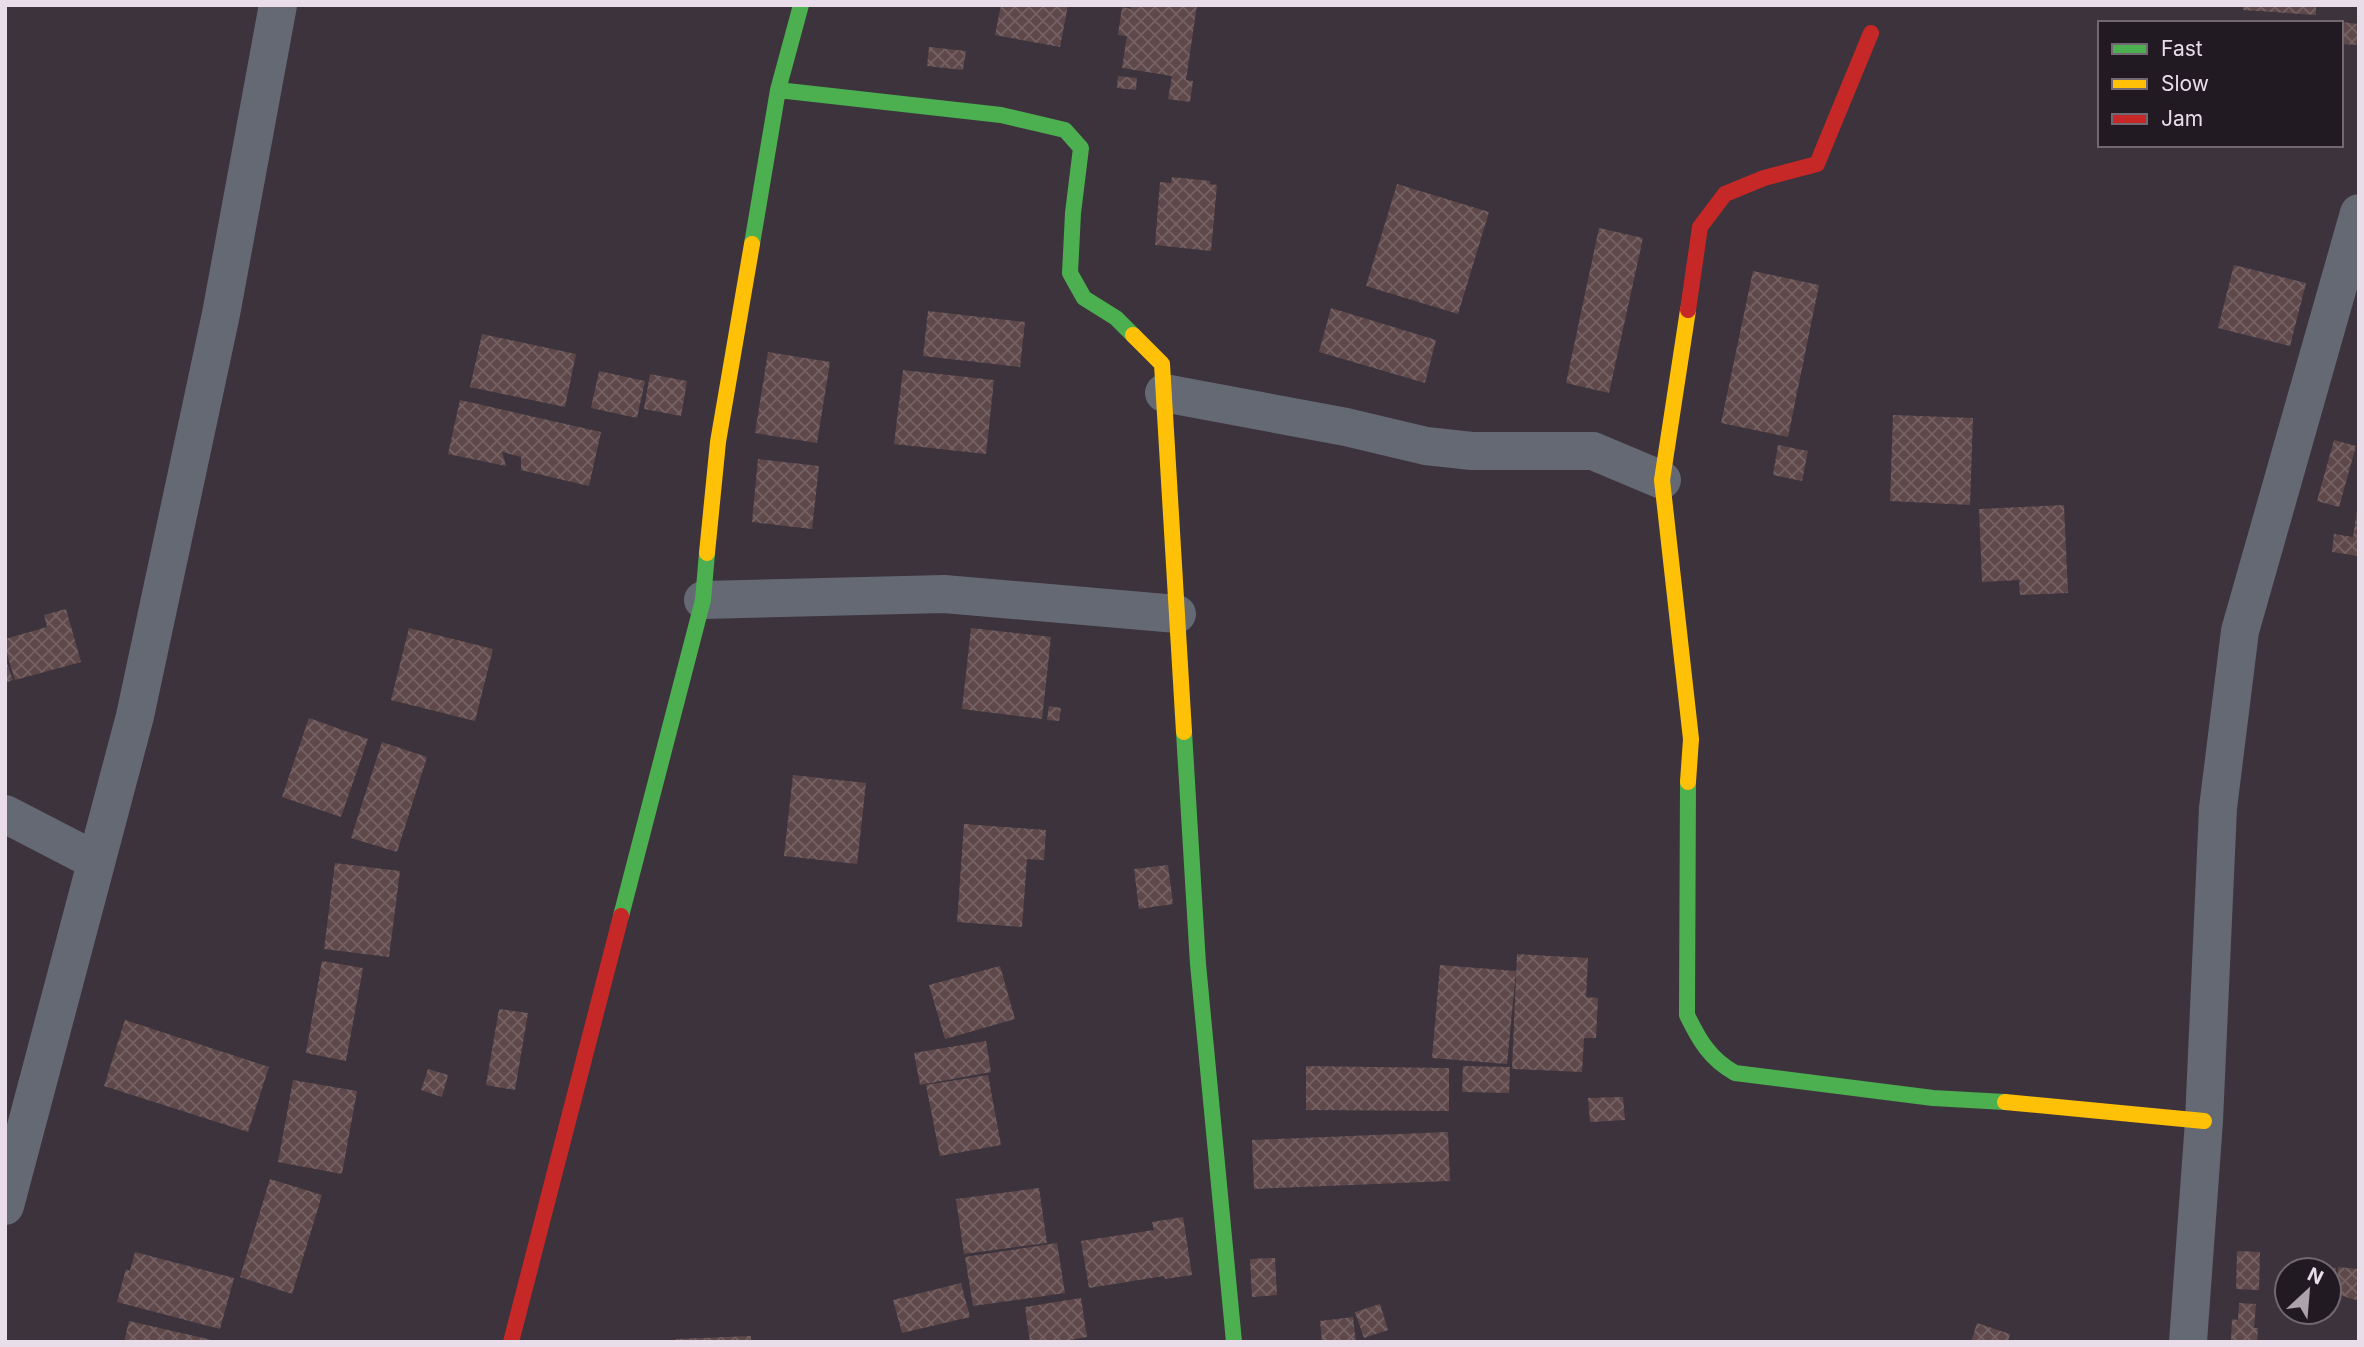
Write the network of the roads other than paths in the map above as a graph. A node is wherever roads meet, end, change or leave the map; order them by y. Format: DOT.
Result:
graph roads {
  1 [pos="278,5"];
  2 [pos="801,5"];
  3 [pos="1871,33"];
  4 [pos="778,90"];
  5 [pos="2359,213"];
  6 [pos="1164,393"];
  7 [pos="1662,480"];
  8 [pos="702,600"];
  9 [pos="1177,614"];
  10 [pos="5,814"];
  11 [pos="96,861"];
  12 [pos="2204,1121"];
  13 [pos="5,1206"];
  14 [pos="511,1342"];
  15 [pos="1234,1342"];
  16 [pos="2188,1342"];
  1 -- 11 [label="street"];
  2 -- 4 [label="street"];
  3 -- 7 [label="street"];
  4 -- 6 [label="street"];
  4 -- 8 [label="street"];
  5 -- 12 [label="street"];
  6 -- 7 [label="street"];
  6 -- 9 [label="street"];
  7 -- 12 [label="street"];
  8 -- 9 [label="street"];
  8 -- 14 [label="street"];
  9 -- 15 [label="street"];
  10 -- 11 [label="street"];
  11 -- 13 [label="street"];
  12 -- 16 [label="street"];
}
